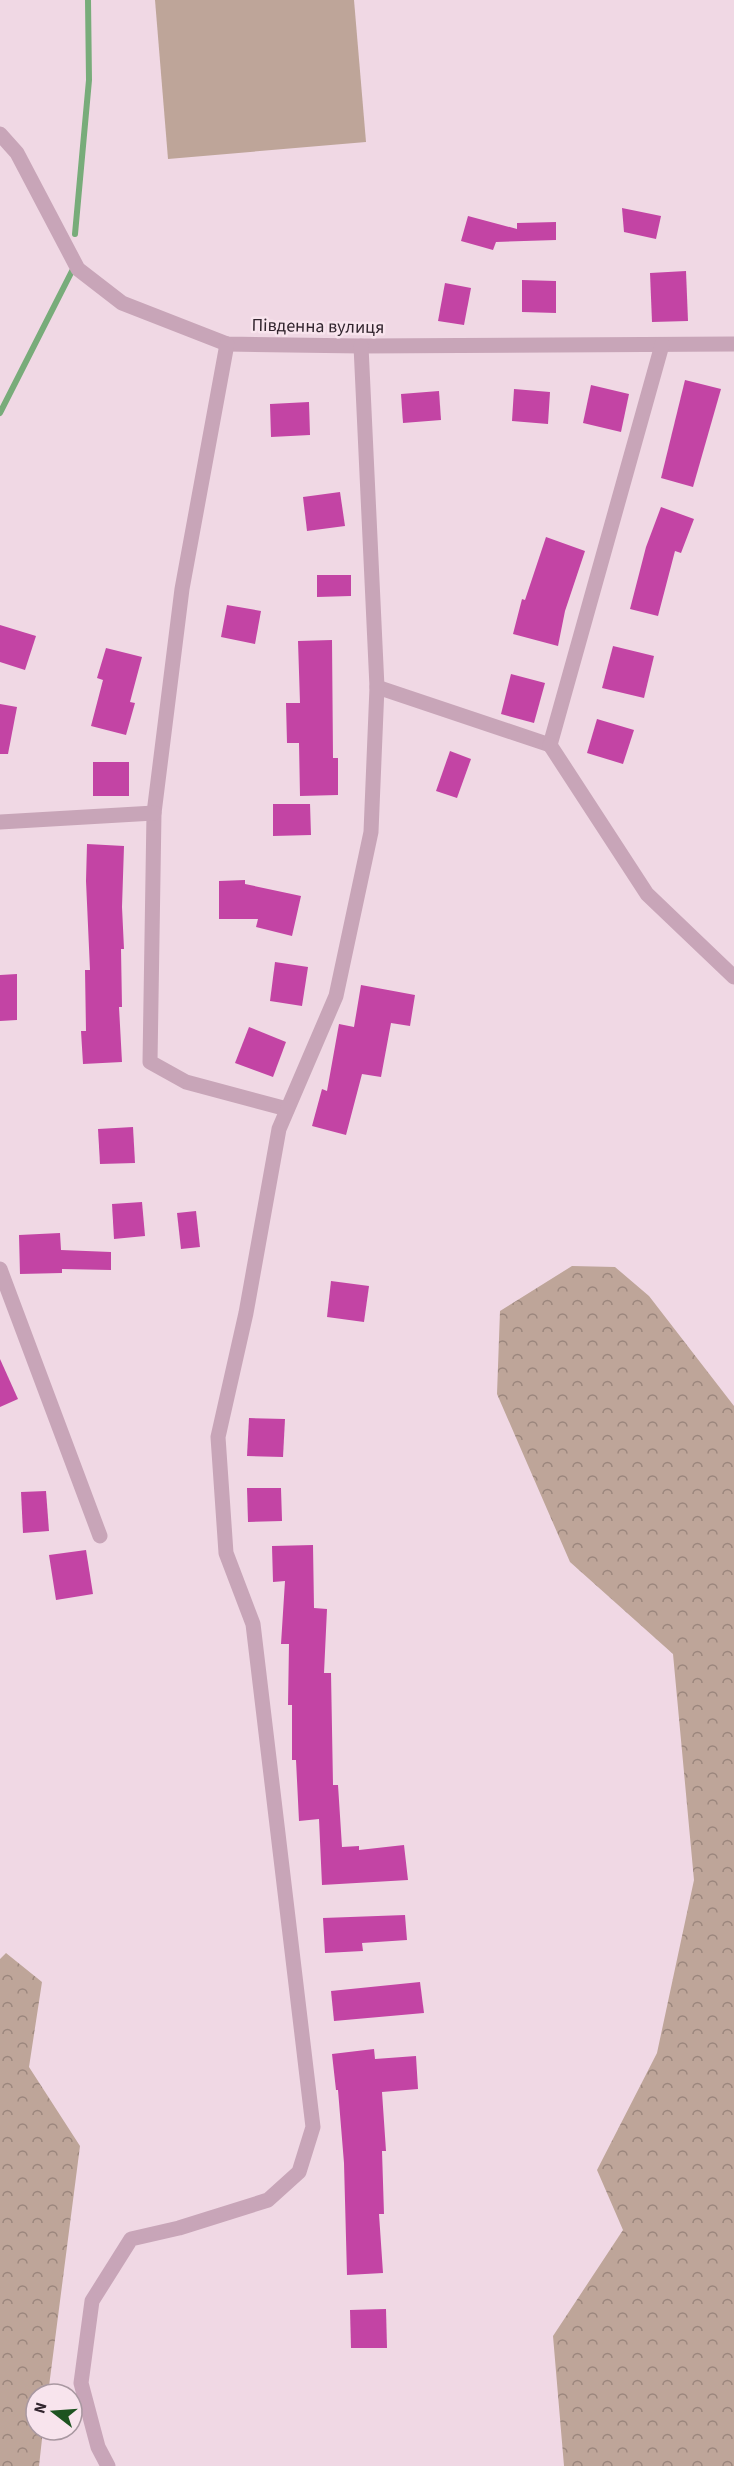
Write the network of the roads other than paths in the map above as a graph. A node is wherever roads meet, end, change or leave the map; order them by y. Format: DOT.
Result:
graph roads {
  1 [pos="0,134"];
  2 [pos="227,344"];
  3 [pos="734,344"];
  4 [pos="662,345"];
  5 [pos="361,346"];
  6 [pos="377,687"];
  7 [pos="550,745"];
  8 [pos="154,813"];
  9 [pos="0,822"];
  10 [pos="734,977"];
  11 [pos="287,1109"];
  12 [pos="0,1269"];
  13 [pos="100,1536"];
  14 [pos="108,2466"];
  1 -- 2 [label="street, Південна вулиця"];
  2 -- 5 [label="street, Південна вулиця"];
  2 -- 8 [label="street"];
  3 -- 4 [label="street, Південна вулиця"];
  4 -- 5 [label="street, Південна вулиця"];
  4 -- 7 [label="street"];
  5 -- 6 [label="street"];
  6 -- 7 [label="street"];
  6 -- 11 [label="street"];
  7 -- 10 [label="street"];
  8 -- 9 [label="street"];
  8 -- 11 [label="street"];
  11 -- 14 [label="street"];
  12 -- 13 [label="street"];
}
